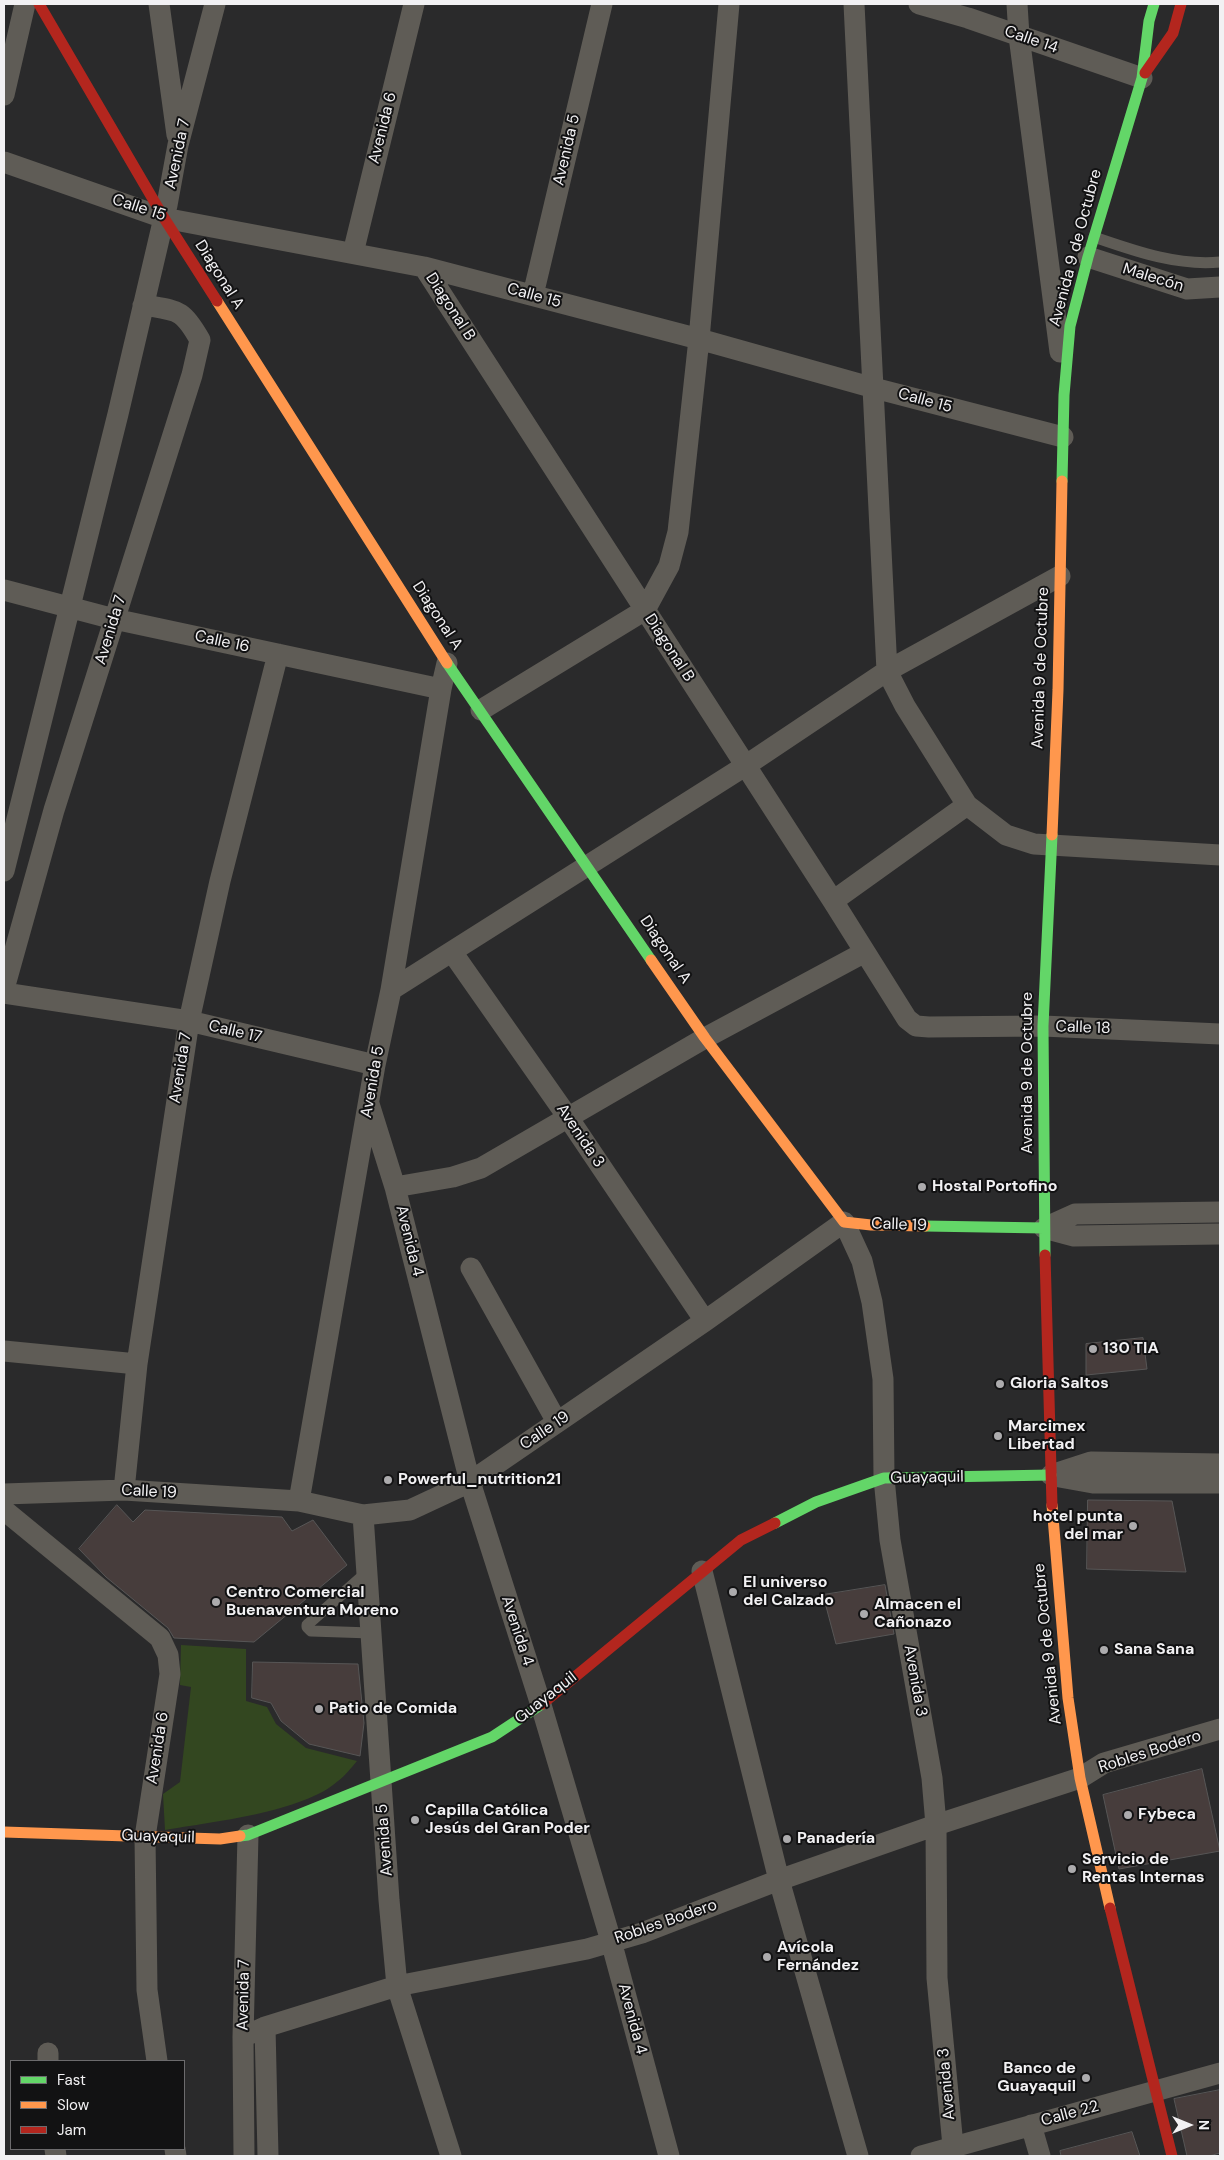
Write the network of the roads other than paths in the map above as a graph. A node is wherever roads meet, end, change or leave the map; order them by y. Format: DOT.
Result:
graph roads {
  1 [pos="25,4"];
  2 [pos="39,4"];
  3 [pos="159,4"];
  4 [pos="215,4"];
  5 [pos="414,4"];
  6 [pos="602,4"];
  7 [pos="730,4"];
  8 [pos="854,4"];
  9 [pos="919,4"];
  10 [pos="1017,4"];
  11 [pos="1154,4"];
  12 [pos="1181,4"];
  13 [pos="970,11"];
  14 [pos="1020,36"];
  15 [pos="1142,78"];
  16 [pos="4,94"];
  17 [pos="178,145"];
  18 [pos="4,162"];
  19 [pos="164,218"];
  20 [pos="1094,237"];
  21 [pos="353,253"];
  22 [pos="1088,257"];
  23 [pos="1220,262"];
  24 [pos="424,267"];
  25 [pos="1220,287"];
  26 [pos="533,295"];
  27 [pos="143,305"];
  28 [pos="225,316"];
  29 [pos="699,339"];
  30 [pos="200,340"];
  31 [pos="1065,387"];
  32 [pos="874,388"];
  33 [pos="1063,437"];
  34 [pos="1060,576"];
  35 [pos="4,590"];
  36 [pos="70,608"];
  37 [pos="645,610"];
  38 [pos="114,619"];
  39 [pos="278,654"];
  40 [pos="447,662"];
  41 [pos="887,671"];
  42 [pos="441,689"];
  43 [pos="481,710"];
  44 [pos="745,766"];
  45 [pos="967,805"];
  46 [pos="1051,846"];
  47 [pos="1220,855"];
  48 [pos="588,865"];
  49 [pos="4,871"];
  50 [pos="833,901"];
  51 [pos="452,952"];
  52 [pos="865,952"];
  53 [pos="4,989"];
  54 [pos="391,990"];
  55 [pos="4,993"];
  56 [pos="189,1021"];
  57 [pos="916,1026"];
  58 [pos="1043,1026"];
  59 [pos="1220,1034"];
  60 [pos="705,1038"];
  61 [pos="375,1065"];
  62 [pos="369,1104"];
  63 [pos="567,1116"];
  64 [pos="395,1187"];
  65 [pos="1220,1212"];
  66 [pos="844,1222"];
  67 [pos="1036,1229"];
  68 [pos="1220,1234"];
  69 [pos="471,1268"];
  70 [pos="705,1321"];
  71 [pos="4,1351"];
  72 [pos="137,1364"];
  73 [pos="557,1422"];
  74 [pos="1220,1464"];
  75 [pos="1051,1475"];
  76 [pos="884,1478"];
  77 [pos="470,1482"];
  78 [pos="1220,1483"];
  79 [pos="124,1490"];
  80 [pos="4,1494"];
  81 [pos="299,1501"];
  82 [pos="4,1510"];
  83 [pos="363,1515"];
  84 [pos="702,1571"];
  85 [pos="366,1573"];
  86 [pos="371,1633"];
  87 [pos="541,1705"];
  88 [pos="1220,1729"];
  89 [pos="1220,1742"];
  90 [pos="1080,1778"];
  91 [pos="382,1780"];
  92 [pos="936,1825"];
  93 [pos="4,1832"];
  94 [pos="248,1835"];
  95 [pos="145,1837"];
  96 [pos="780,1880"];
  97 [pos="611,1941"];
  98 [pos="397,1986"];
  99 [pos="265,2027"];
  100 [pos="244,2037"];
  101 [pos="157,2060"];
  102 [pos="1220,2073"];
  103 [pos="1155,2091"];
  104 [pos="1031,2124"];
  105 [pos="953,2146"];
  106 [pos="244,2156"];
  107 [pos="268,2156"];
  108 [pos="451,2156"];
  109 [pos="669,2156"];
  110 [pos="858,2156"];
  111 [pos="921,2156"];
  112 [pos="1040,2156"];
  113 [pos="1172,2156"];
  1 -- 16 [label="street"];
  2 -- 19 [label="street, Diagonal A"];
  3 -- 17 [label="street"];
  4 -- 17 [label="street, Avenida 7"];
  5 -- 21 [label="street, Avenida 6"];
  6 -- 26 [label="street, Avenida 5"];
  7 -- 29 [label="street"];
  8 -- 32 [label="street"];
  9 -- 13 [label="street, Calle 14"];
  10 -- 14 [label="street"];
  11 -- 15 [label="street, Avenida 9 de Octubre"];
  12 -- 15 [label="street, Avenida 9 de Octubre"];
  13 -- 14 [label="street, Calle 14"];
  14 -- 15 [label="street, Calle 14"];
  14 -- 31 [label="street"];
  15 -- 20 [label="street, Avenida 9 de Octubre"];
  17 -- 19 [label="street, Avenida 7"];
  18 -- 19 [label="street, Calle 15"];
  19 -- 21 [label="street, Calle 15"];
  19 -- 27 [label="street, Avenida 7"];
  19 -- 28 [label="street, Diagonal A"];
  20 -- 22 [label="street, Avenida 9 de Octubre"];
  20 -- 23 [label="lane"];
  21 -- 24 [label="street, Calle 15"];
  22 -- 25 [label="street, Malecón"];
  22 -- 31 [label="street, Avenida 9 de Octubre"];
  24 -- 26 [label="street, Calle 15"];
  24 -- 37 [label="street, Diagonal B"];
  26 -- 29 [label="street, Calle 15"];
  27 -- 30 [label="street"];
  27 -- 36 [label="street, Avenida 7"];
  28 -- 30 [label="street"];
  28 -- 40 [label="street, Diagonal A"];
  29 -- 32 [label="street, Calle 15"];
  29 -- 37 [label="street"];
  30 -- 38 [label="street, Avenida 7"];
  31 -- 33 [label="street, Avenida 9 de Octubre"];
  32 -- 33 [label="street, Calle 15"];
  32 -- 41 [label="street"];
  33 -- 34 [label="street, Avenida 9 de Octubre"];
  34 -- 41 [label="street"];
  34 -- 46 [label="street, Avenida 9 de Octubre"];
  35 -- 36 [label="street, Calle 16"];
  36 -- 38 [label="street, Calle 16"];
  36 -- 49 [label="street, Avenida 7"];
  37 -- 43 [label="street"];
  37 -- 44 [label="street, Diagonal B"];
  38 -- 39 [label="street, Calle 16"];
  38 -- 53 [label="street, Avenida 7"];
  39 -- 42 [label="street, Calle 16"];
  39 -- 56 [label="street, Avenida 7"];
  40 -- 42 [label="street, Avenida 5"];
  40 -- 43 [label="street, Diagonal A"];
  41 -- 44 [label="street"];
  41 -- 45 [label="street"];
  42 -- 54 [label="street, Avenida 5"];
  43 -- 48 [label="street, Diagonal A"];
  44 -- 48 [label="street"];
  44 -- 50 [label="street, Diagonal B"];
  45 -- 46 [label="street"];
  45 -- 50 [label="street"];
  46 -- 47 [label="street"];
  46 -- 58 [label="street, Avenida 9 de Octubre"];
  48 -- 51 [label="street"];
  48 -- 60 [label="street, Diagonal A"];
  50 -- 52 [label="street, Diagonal B"];
  51 -- 54 [label="street"];
  51 -- 63 [label="street, Avenida 3"];
  52 -- 57 [label="street, Diagonal B"];
  52 -- 60 [label="street"];
  54 -- 61 [label="street, Avenida 5"];
  55 -- 56 [label="street, Calle 17"];
  56 -- 61 [label="street, Calle 17"];
  56 -- 72 [label="street, Avenida 7"];
  57 -- 58 [label="street, Calle 18"];
  58 -- 59 [label="street, Calle 18"];
  58 -- 67 [label="street, Avenida 9 de Octubre"];
  60 -- 63 [label="street"];
  60 -- 66 [label="street, Diagonal A"];
  61 -- 62 [label="street, Avenida 5"];
  62 -- 64 [label="street, Avenida 4"];
  62 -- 81 [label="street, Avenida 5"];
  63 -- 64 [label="street"];
  63 -- 70 [label="street, Avenida 3"];
  64 -- 77 [label="street, Avenida 4"];
  65 -- 67 [label="street, Calle 19"];
  66 -- 67 [label="street, Calle 19"];
  66 -- 70 [label="street, Calle 19"];
  66 -- 76 [label="street, Avenida 3"];
  67 -- 68 [label="street, Calle 19"];
  67 -- 75 [label="street, Avenida 9 de Octubre"];
  69 -- 73 [label="street"];
  70 -- 73 [label="street, Calle 19"];
  71 -- 72 [label="street"];
  72 -- 79 [label="street, Avenida 7"];
  73 -- 77 [label="street, Calle 19"];
  74 -- 75 [label="street, Guayaquil"];
  75 -- 76 [label="street, Guayaquil"];
  75 -- 78 [label="street, Guayaquil"];
  75 -- 90 [label="street, Avenida 9 de Octubre"];
  76 -- 84 [label="street, Guayaquil"];
  76 -- 92 [label="street, Avenida 3"];
  77 -- 83 [label="street, Calle 19"];
  77 -- 87 [label="street, Avenida 4"];
  79 -- 80 [label="street, Calle 19"];
  79 -- 81 [label="street, Calle 19"];
  81 -- 83 [label="street, Calle 19"];
  82 -- 95 [label="street, Avenida 6"];
  83 -- 85 [label="street, Avenida 5"];
  84 -- 87 [label="street, Guayaquil"];
  84 -- 96 [label="street"];
  85 -- 86 [label="street, Avenida 5"];
  85 -- 86 [label="lane"];
  86 -- 91 [label="street, Avenida 5"];
  87 -- 91 [label="street, Guayaquil"];
  87 -- 97 [label="street, Avenida 4"];
  88 -- 90 [label="street, Robles Bodero"];
  89 -- 90 [label="street, Robles Bodero"];
  90 -- 92 [label="street, Robles Bodero"];
  90 -- 103 [label="street, Avenida 9 de Octubre"];
  91 -- 94 [label="street, Guayaquil"];
  91 -- 98 [label="street, Avenida 5"];
  92 -- 96 [label="street, Robles Bodero"];
  92 -- 105 [label="street, Avenida 3"];
  93 -- 95 [label="street, Guayaquil"];
  94 -- 95 [label="street, Guayaquil"];
  94 -- 100 [label="street, Avenida 7"];
  95 -- 101 [label="street, Avenida 6"];
  96 -- 97 [label="street, Robles Bodero"];
  96 -- 110 [label="street"];
  97 -- 98 [label="street, Robles Bodero"];
  97 -- 109 [label="street, Avenida 4"];
  98 -- 99 [label="street, Robles Bodero"];
  98 -- 108 [label="street, Avenida 5"];
  99 -- 100 [label="street, Robles Bodero"];
  99 -- 107 [label="street"];
  100 -- 106 [label="street, Avenida 7"];
  102 -- 103 [label="street, Calle 22"];
  103 -- 104 [label="street, Calle 22"];
  103 -- 113 [label="street, Avenida 9 de Octubre"];
  104 -- 105 [label="street, Calle 22"];
  104 -- 112 [label="street"];
  105 -- 111 [label="street, Calle 22"];
}
